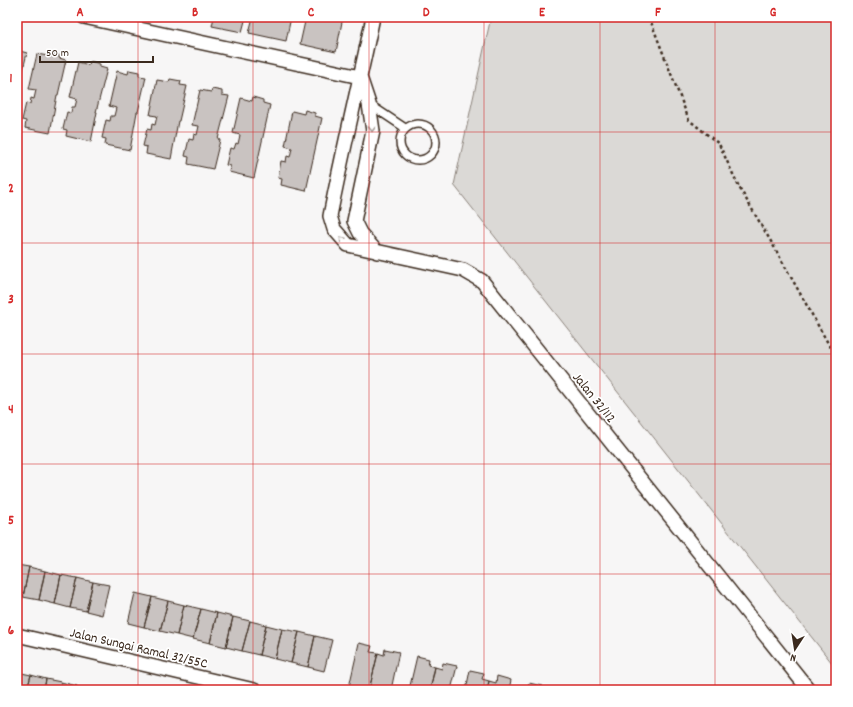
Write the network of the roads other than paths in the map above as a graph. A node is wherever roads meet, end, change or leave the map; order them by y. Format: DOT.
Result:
graph roads {
  1 [pos="84,17"];
  2 [pos="373,17"];
  3 [pos="360,77"];
  4 [pos="369,104"];
  5 [pos="405,128"];
  6 [pos="377,252"];
  7 [pos="17,635"];
  8 [pos="254,690"];
  9 [pos="809,690"];
  1 -- 3 [label="street"];
  2 -- 3 [label="street, Jalan 32/112"];
  3 -- 4 [label="street"];
  6 -- 3 [label="street, Jalan 32/112, one-way"];
  4 -- 5 [label="lane"];
  4 -- 6 [label="street, one-way"];
  5 -- 5 [label="lane"];
  6 -- 9 [label="street, Jalan 32/112"];
  7 -- 8 [label="street, Jalan Sungai Ramal 32/55C"];
}
